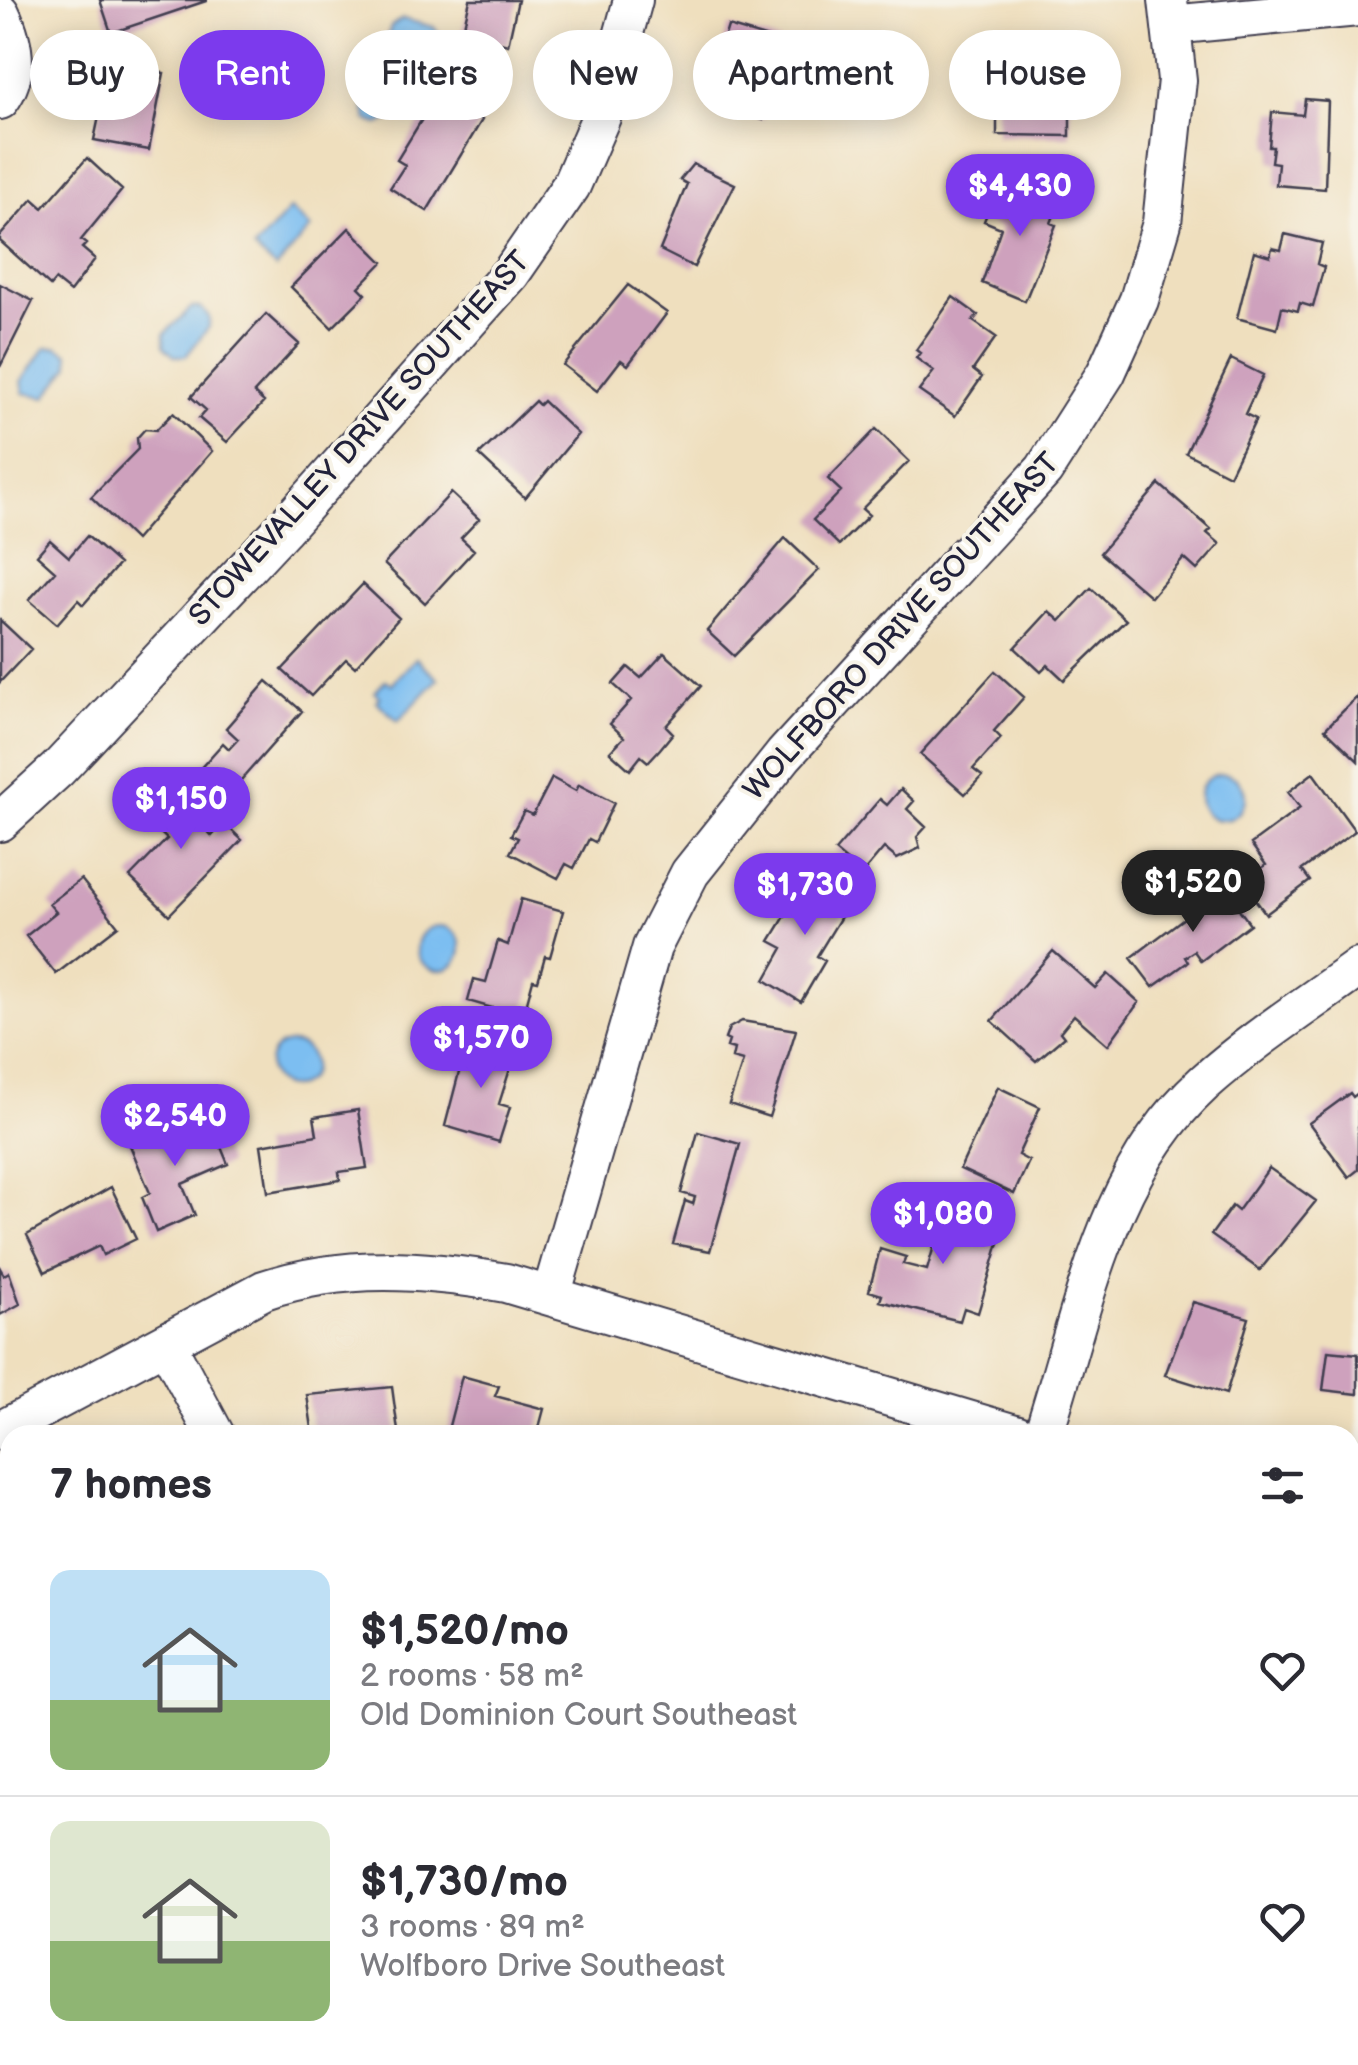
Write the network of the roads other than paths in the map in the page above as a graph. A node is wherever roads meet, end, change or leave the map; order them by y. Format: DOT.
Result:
graph roads {
  1 [pos="633,0"];
  2 [pos="1358,7"];
  3 [pos="1170,12"];
  4 [pos="0,14"];
  5 [pos="0,100"];
  6 [pos="0,822"];
  7 [pos="1358,968"];
  8 [pos="551,1296"];
  9 [pos="166,1344"];
  10 [pos="13,1425"];
  11 [pos="210,1425"];
  12 [pos="984,1425"];
  13 [pos="1046,1425"];
  1 -- 6 [label="street, STOWEVALLEY DRIVE SOUTHEAST"];
  2 -- 3 [label="street"];
  3 -- 8 [label="street, WOLFBORO DRIVE SOUTHEAST"];
  4 -- 5 [label="street"];
  7 -- 13 [label="street"];
  8 -- 9 [label="street"];
  8 -- 12 [label="street"];
  9 -- 10 [label="street"];
  9 -- 11 [label="street"];
}
